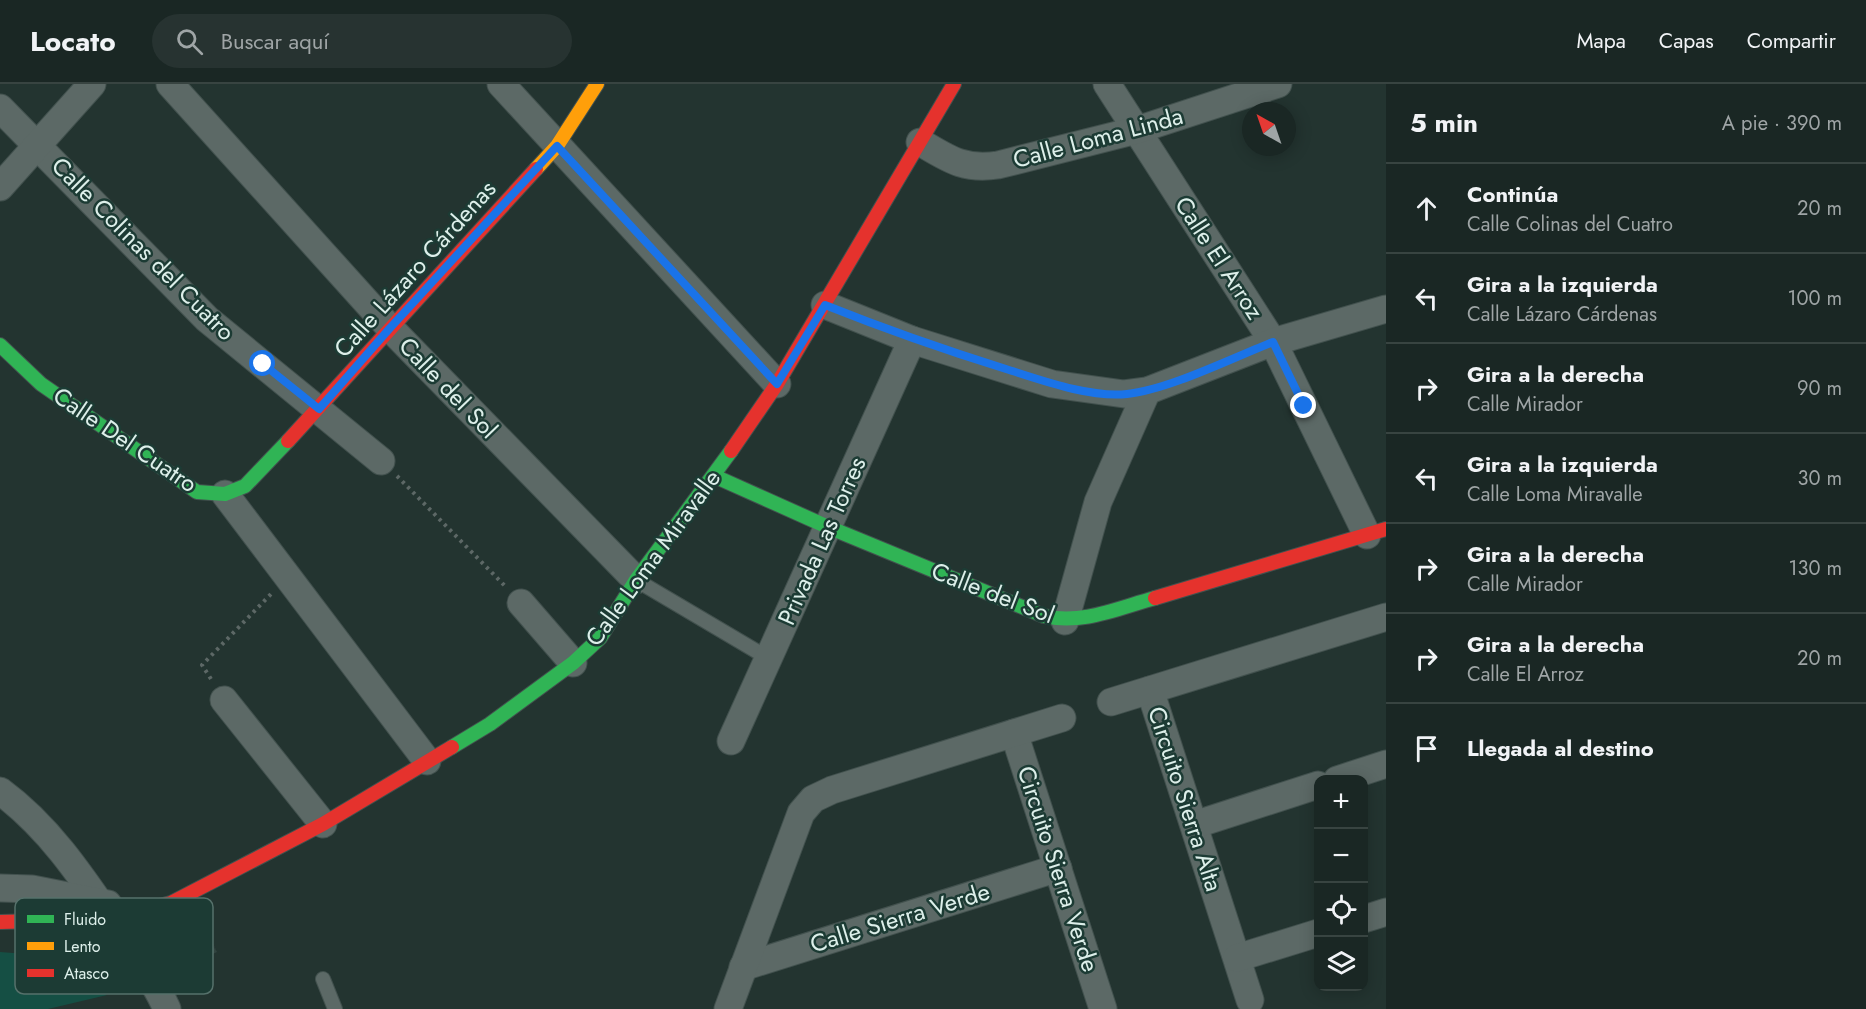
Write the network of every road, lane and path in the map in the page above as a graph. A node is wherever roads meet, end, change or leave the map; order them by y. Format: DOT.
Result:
graph roads {
  1 [pos="92,84"];
  2 [pos="170,84"];
  3 [pos="501,84"];
  4 [pos="597,84"];
  5 [pos="954,84"];
  6 [pos="1107,84"];
  7 [pos="1278,84"];
  8 [pos="0,108"];
  9 [pos="1137,130"];
  10 [pos="920,142"];
  11 [pos="40,146"];
  12 [pos="557,146"];
  13 [pos="0,187"];
  14 [pos="825,305"];
  15 [pos="1386,309"];
  16 [pos="390,328"];
  17 [pos="912,340"];
  18 [pos="1273,342"];
  19 [pos="0,345"];
  20 [pos="777,384"];
  21 [pos="1147,391"];
  22 [pos="319,409"];
  23 [pos="381,461"];
  24 [pos="714,476"];
  25 [pos="225,494"];
  26 [pos="828,527"];
  27 [pos="1377,532"];
  28 [pos="283,569"];
  29 [pos="636,580"];
  30 [pos="521,603"];
  31 [pos="1386,616"];
  32 [pos="1065,621"];
  33 [pos="768,658"];
  34 [pos="573,663"];
  35 [pos="202,665"];
  36 [pos="1150,690"];
  37 [pos="224,700"];
  38 [pos="1111,702"];
  39 [pos="1062,718"];
  40 [pos="1014,733"];
  41 [pos="731,741"];
  42 [pos="427,761"];
  43 [pos="1386,764"];
  44 [pos="1352,775"];
  45 [pos="1314,786"];
  46 [pos="0,791"];
  47 [pos="323,824"];
  48 [pos="1194,825"];
  49 [pos="1058,868"];
  50 [pos="0,888"];
  51 [pos="62,898"];
  52 [pos="96,898"];
  53 [pos="181,898"];
  54 [pos="1386,912"];
  55 [pos="1368,918"];
  56 [pos="15,920"];
  57 [pos="0,922"];
  58 [pos="1314,934"];
  59 [pos="1237,958"];
  60 [pos="743,967"];
  61 [pos="323,979"];
  62 [pos="158,994"];
  63 [pos="1250,1000"];
  64 [pos="1098,1007"];
  65 [pos="168,1009"];
  66 [pos="335,1009"];
  67 [pos="728,1009"];
  1 -- 11 [label="street"];
  2 -- 16 [label="street, Calle del Sol"];
  3 -- 12 [label="street"];
  4 -- 12 [label="street, Calle Lázaro Cárdenas"];
  5 -- 10 [label="street, Calle Loma Miravalle"];
  6 -- 9 [label="street, Calle El Arroz"];
  7 -- 9 [label="street, Calle Loma Linda"];
  8 -- 11 [label="street, Calle Colinas del Cuatro"];
  9 -- 10 [label="street, Calle Loma Linda"];
  9 -- 18 [label="street, Calle El Arroz"];
  10 -- 14 [label="street, Calle Loma Miravalle"];
  11 -- 13 [label="street"];
  11 -- 22 [label="street, Calle Colinas del Cuatro"];
  12 -- 16 [label="street, Calle Lázaro Cárdenas"];
  12 -- 20 [label="street"];
  14 -- 17 [label="street"];
  14 -- 20 [label="street, Calle Loma Miravalle"];
  15 -- 18 [label="street"];
  16 -- 22 [label="street, Calle Lázaro Cárdenas"];
  16 -- 29 [label="street, Calle del Sol"];
  17 -- 21 [label="street"];
  17 -- 26 [label="street, Privada Las Torres"];
  18 -- 21 [label="street"];
  18 -- 27 [label="street, Calle El Arroz"];
  19 -- 25 [label="street, Calle Del Cuatro"];
  20 -- 24 [label="street, Calle Loma Miravalle"];
  21 -- 32 [label="street"];
  22 -- 23 [label="street, Calle Colinas del Cuatro"];
  22 -- 25 [label="street, Calle Lázaro Cárdenas"];
  23 -- 30 [label="path"];
  24 -- 26 [label="street, Calle del Sol"];
  24 -- 29 [label="street, Calle Loma Miravalle"];
  25 -- 28 [label="street, Calle Del Cuatro"];
  26 -- 32 [label="street, Calle del Sol"];
  26 -- 33 [label="street, Privada Las Torres"];
  27 -- 32 [label="street, Calle del Sol"];
  28 -- 35 [label="path"];
  28 -- 42 [label="street, Calle Del Cuatro"];
  29 -- 33 [label="lane"];
  29 -- 34 [label="street, Calle Loma Miravalle"];
  30 -- 34 [label="street"];
  31 -- 36 [label="street, Circuito Sierra Alta"];
  33 -- 41 [label="street, Privada Las Torres"];
  34 -- 42 [label="street, Calle Loma Miravalle"];
  36 -- 38 [label="street"];
  36 -- 48 [label="street, Circuito Sierra Alta"];
  37 -- 47 [label="street"];
  39 -- 40 [label="street, Circuito Sierra Verde"];
  40 -- 49 [label="street, Circuito Sierra Verde"];
  40 -- 60 [label="street, Circuito Sierra Verde"];
  42 -- 47 [label="street, Calle Loma Miravalle"];
  43 -- 44 [label="street"];
  45 -- 48 [label="street"];
  46 -- 52 [label="street"];
  47 -- 53 [label="street, Calle Loma Miravalle"];
  48 -- 59 [label="street, Circuito Sierra Alta"];
  49 -- 60 [label="street, Calle Sierra Verde"];
  49 -- 64 [label="street, Circuito Sierra Verde"];
  50 -- 51 [label="street, Calle Loma Miravalle"];
  54 -- 55 [label="street"];
  56 -- 57 [label="street"];
  58 -- 59 [label="street"];
  59 -- 63 [label="street, Circuito Sierra Alta"];
  60 -- 67 [label="street, Circuito Sierra Verde"];
  61 -- 66 [label="lane"];
  62 -- 65 [label="street"];
}
